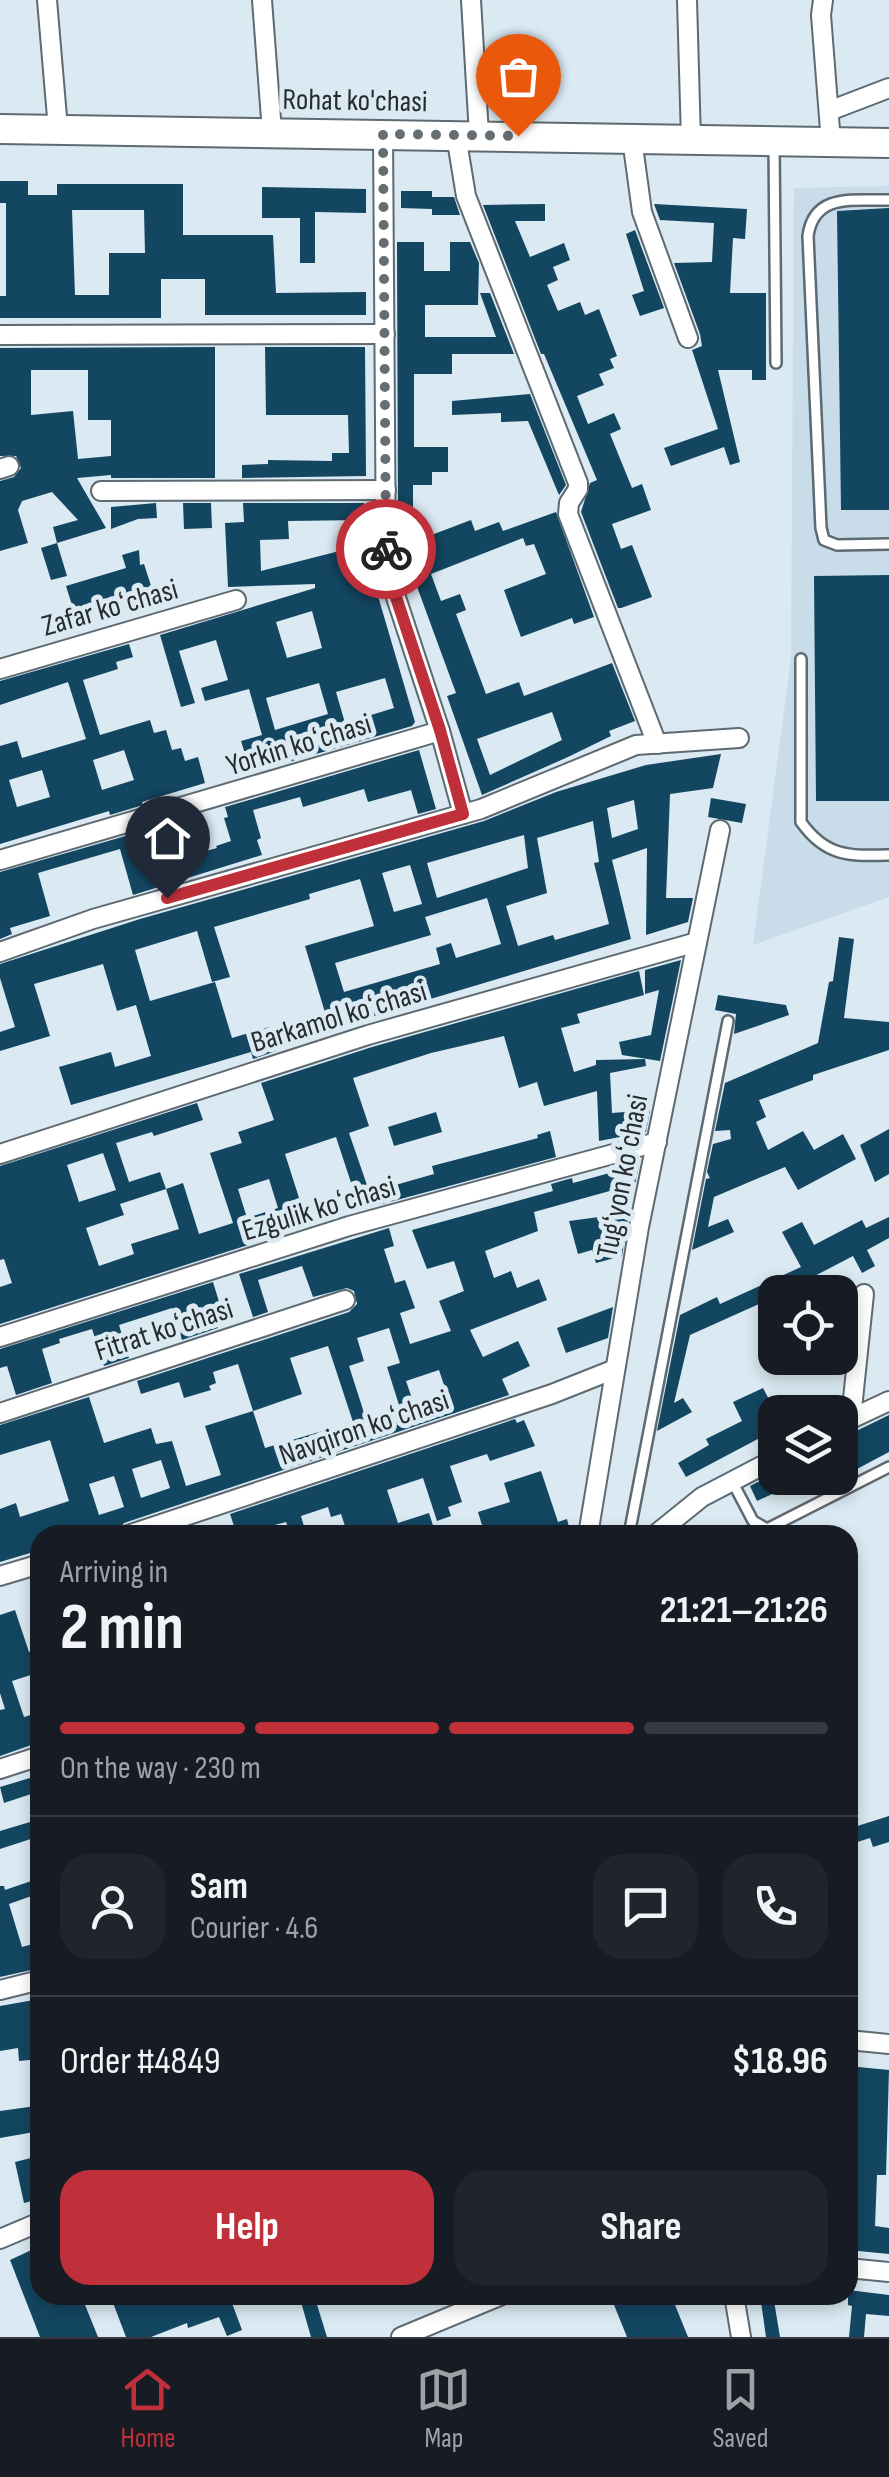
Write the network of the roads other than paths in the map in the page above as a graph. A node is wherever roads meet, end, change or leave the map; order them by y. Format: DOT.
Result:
graph roads {
  1 [pos="46,0"];
  2 [pos="262,0"];
  3 [pos="471,0"];
  4 [pos="687,0"];
  5 [pos="823,0"];
  6 [pos="889,88"];
  7 [pos="828,111"];
  8 [pos="0,128"];
  9 [pos="58,129"];
  10 [pos="272,132"];
  11 [pos="383,134"];
  12 [pos="468,135"];
  13 [pos="632,139"];
  14 [pos="690,140"];
  15 [pos="774,142"];
  16 [pos="831,143"];
  17 [pos="889,143"];
  18 [pos="889,200"];
  19 [pos="385,334"];
  20 [pos="0,335"];
  21 [pos="688,338"];
  22 [pos="776,363"];
  23 [pos="386,490"];
  24 [pos="101,491"];
  25 [pos="889,544"];
  26 [pos="236,600"];
  27 [pos="801,660"];
  28 [pos="0,669"];
  29 [pos="440,730"];
  30 [pos="739,738"];
  31 [pos="657,744"];
  32 [pos="463,814"];
  33 [pos="720,830"];
  34 [pos="889,855"];
  35 [pos="0,860"];
  36 [pos="698,942"];
  37 [pos="0,952"];
  38 [pos="728,1021"];
  39 [pos="657,1142"];
  40 [pos="0,1154"];
  41 [pos="864,1294"];
  42 [pos="345,1300"];
  43 [pos="0,1338"];
  44 [pos="615,1368"];
  45 [pos="850,1395"];
  46 [pos="889,1401"];
  47 [pos="0,1413"];
  48 [pos="858,1415"];
  49 [pos="889,1466"];
  50 [pos="758,1467"];
  51 [pos="732,1481"];
  52 [pos="158,1525"];
  53 [pos="590,1525"];
  54 [pos="631,1525"];
  55 [pos="667,1525"];
  56 [pos="760,1525"];
  57 [pos="775,1525"];
  58 [pos="30,1567"];
  59 [pos="0,1576"];
  60 [pos="30,1759"];
  61 [pos="0,1769"];
  62 [pos="30,1982"];
  63 [pos="0,1990"];
  64 [pos="858,2041"];
  65 [pos="889,2044"];
  66 [pos="30,2226"];
  67 [pos="0,2239"];
  68 [pos="858,2269"];
  69 [pos="889,2272"];
  70 [pos="478,2305"];
  71 [pos="735,2305"];
  72 [pos="739,2336"];
  73 [pos="400,2337"];
  1 -- 9 [label="street"];
  2 -- 10 [label="street"];
  3 -- 12 [label="street"];
  4 -- 14 [label="street"];
  5 -- 7 [label="street"];
  6 -- 7 [label="street"];
  7 -- 16 [label="street"];
  8 -- 9 [label="main road, Rohat ko'chasi"];
  9 -- 10 [label="main road, Rohat ko'chasi"];
  10 -- 11 [label="main road, Rohat ko'chasi"];
  11 -- 12 [label="main road, Rohat ko'chasi"];
  11 -- 19 [label="street"];
  12 -- 13 [label="main road, Rohat ko'chasi"];
  12 -- 31 [label="street"];
  13 -- 14 [label="main road, Rohat ko'chasi"];
  13 -- 21 [label="street"];
  14 -- 15 [label="main road, Rohat ko'chasi"];
  15 -- 16 [label="main road, Rohat ko'chasi"];
  15 -- 22 [label="lane"];
  16 -- 17 [label="main road, Rohat ko'chasi"];
  18 -- 25 [label="lane"];
  19 -- 20 [label="street"];
  19 -- 23 [label="street"];
  23 -- 24 [label="street"];
  23 -- 29 [label="street"];
  26 -- 28 [label="street, Zafar koʻchasi"];
  27 -- 34 [label="lane"];
  29 -- 32 [label="street"];
  29 -- 35 [label="street, Yorkin koʻchasi"];
  30 -- 31 [label="street"];
  31 -- 32 [label="street"];
  32 -- 37 [label="street"];
  33 -- 36 [label="street, Tugʻyon koʻchasi"];
  36 -- 39 [label="street, Tugʻyon koʻchasi"];
  36 -- 40 [label="street, Barkamol koʻchasi"];
  38 -- 54 [label="lane"];
  39 -- 43 [label="street, Ezgulik koʻchasi"];
  39 -- 44 [label="street, Tugʻyon koʻchasi"];
  41 -- 45 [label="street"];
  42 -- 47 [label="street, Fitrat koʻchasi"];
  44 -- 52 [label="street, Navqiron koʻchasi"];
  44 -- 53 [label="street, Tugʻyon koʻchasi"];
  46 -- 48 [label="street"];
  49 -- 57 [label="lane"];
  50 -- 51 [label="street"];
  51 -- 55 [label="street"];
  51 -- 56 [label="lane"];
  58 -- 59 [label="street"];
  60 -- 61 [label="street"];
  62 -- 63 [label="street"];
  64 -- 65 [label="street"];
  66 -- 67 [label="street"];
  68 -- 69 [label="street"];
  70 -- 73 [label="street"];
  71 -- 72 [label="street"];
}
